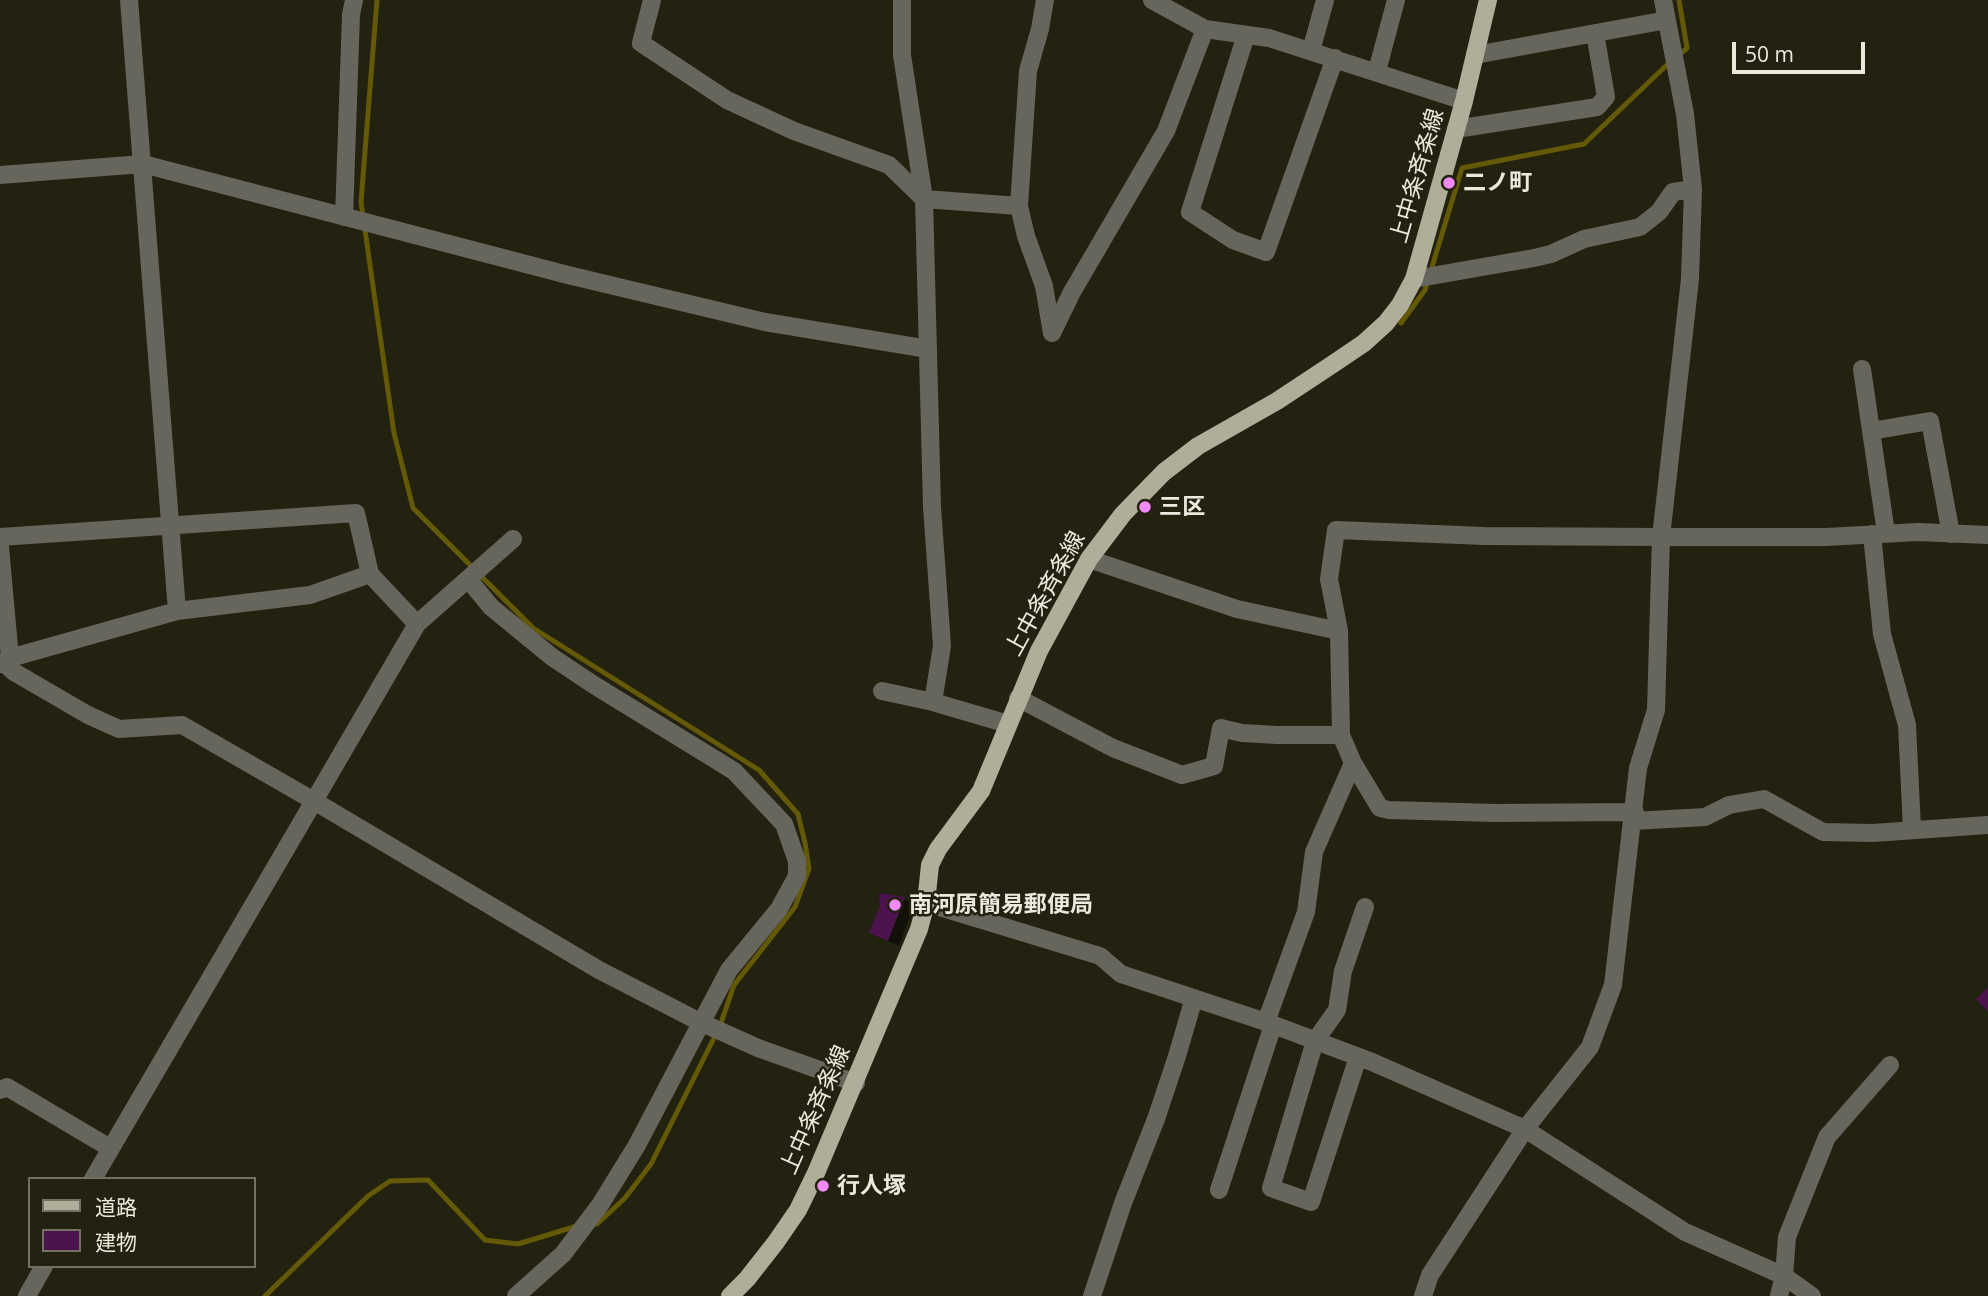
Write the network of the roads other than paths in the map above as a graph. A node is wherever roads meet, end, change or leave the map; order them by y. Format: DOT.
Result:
graph roads {
  1 [pos="129,0"];
  2 [pos="354,0"];
  3 [pos="652,0"];
  4 [pos="902,0"];
  5 [pos="1045,0"];
  6 [pos="1152,0"];
  7 [pos="1325,0"];
  8 [pos="1396,0"];
  9 [pos="1488,0"];
  10 [pos="1663,0"];
  11 [pos="1667,20"];
  12 [pos="1205,29"];
  13 [pos="1595,33"];
  14 [pos="1246,35"];
  15 [pos="1311,51"];
  16 [pos="1475,55"];
  17 [pos="1335,58"];
  18 [pos="1377,71"];
  19 [pos="1464,101"];
  20 [pos="1457,129"];
  21 [pos="143,164"];
  22 [pos="0,175"];
  23 [pos="1692,189"];
  24 [pos="924,199"];
  25 [pos="1019,206"];
  26 [pos="344,217"];
  27 [pos="1414,279"];
  28 [pos="928,349"];
  29 [pos="1862,369"];
  30 [pos="1871,431"];
  31 [pos="171,523"];
  32 [pos="1879,534"];
  33 [pos="1951,534"];
  34 [pos="1988,535"];
  35 [pos="0,537"];
  36 [pos="1661,537"];
  37 [pos="513,539"];
  38 [pos="0,547"];
  39 [pos="1089,559"];
  40 [pos="370,574"];
  41 [pos="468,579"];
  42 [pos="177,611"];
  43 [pos="417,624"];
  44 [pos="1339,631"];
  45 [pos="4,661"];
  46 [pos="882,691"];
  47 [pos="1018,698"];
  48 [pos="933,702"];
  49 [pos="1008,724"];
  50 [pos="1341,735"];
  51 [pos="1353,763"];
  52 [pos="314,800"];
  53 [pos="1634,816"];
  54 [pos="1988,825"];
  55 [pos="1912,829"];
  56 [pos="926,903"];
  57 [pos="1365,908"];
  58 [pos="1194,998"];
  59 [pos="700,1022"];
  60 [pos="1270,1023"];
  61 [pos="1315,1041"];
  62 [pos="1358,1057"];
  63 [pos="1890,1065"];
  64 [pos="856,1083"];
  65 [pos="0,1090"];
  66 [pos="1525,1129"];
  67 [pos="110,1148"];
  68 [pos="94,1177"];
  69 [pos="1219,1190"];
  70 [pos="43,1268"];
  71 [pos="1784,1276"];
  72 [pos="27,1296"];
  73 [pos="516,1296"];
  74 [pos="730,1296"];
  75 [pos="1092,1296"];
  76 [pos="1423,1296"];
  77 [pos="1779,1296"];
  78 [pos="1812,1296"];
  1 -- 21 [label="street"];
  2 -- 26 [label="street"];
  3 -- 24 [label="street"];
  4 -- 24 [label="street"];
  5 -- 25 [label="street"];
  6 -- 12 [label="street"];
  7 -- 15 [label="street"];
  8 -- 18 [label="street"];
  9 -- 16 [label="main road, 上中条斉条線"];
  10 -- 11 [label="street"];
  11 -- 13 [label="street"];
  11 -- 23 [label="street"];
  12 -- 14 [label="street"];
  12 -- 25 [label="street"];
  13 -- 16 [label="street"];
  13 -- 20 [label="street"];
  14 -- 15 [label="street"];
  14 -- 17 [label="street"];
  15 -- 17 [label="street"];
  16 -- 19 [label="main road, 上中条斉条線"];
  17 -- 18 [label="street"];
  18 -- 19 [label="street"];
  19 -- 20 [label="main road, 上中条斉条線"];
  20 -- 27 [label="main road, 上中条斉条線"];
  21 -- 22 [label="street"];
  21 -- 26 [label="street"];
  21 -- 31 [label="street"];
  23 -- 27 [label="street"];
  23 -- 36 [label="street"];
  24 -- 25 [label="street"];
  24 -- 28 [label="street"];
  26 -- 28 [label="street"];
  27 -- 39 [label="main road, 上中条斉条線"];
  28 -- 48 [label="street"];
  29 -- 30 [label="street"];
  30 -- 32 [label="street"];
  30 -- 33 [label="street"];
  31 -- 35 [label="street"];
  31 -- 40 [label="street"];
  31 -- 42 [label="street"];
  32 -- 33 [label="street"];
  32 -- 36 [label="street"];
  32 -- 55 [label="street"];
  33 -- 34 [label="street"];
  36 -- 44 [label="street"];
  36 -- 53 [label="street"];
  37 -- 41 [label="street"];
  38 -- 45 [label="street"];
  39 -- 44 [label="street"];
  39 -- 47 [label="main road, 上中条斉条線"];
  40 -- 42 [label="street"];
  40 -- 43 [label="street"];
  41 -- 43 [label="street"];
  41 -- 59 [label="street"];
  42 -- 45 [label="street"];
  43 -- 52 [label="street"];
  44 -- 50 [label="street"];
  45 -- 52 [label="street"];
  46 -- 48 [label="street"];
  47 -- 49 [label="main road, 上中条斉条線"];
  47 -- 50 [label="street"];
  48 -- 49 [label="street"];
  49 -- 56 [label="main road, 上中条斉条線"];
  50 -- 51 [label="street"];
  51 -- 53 [label="street"];
  51 -- 60 [label="street"];
  52 -- 59 [label="street"];
  52 -- 67 [label="street"];
  53 -- 55 [label="street"];
  53 -- 66 [label="street"];
  54 -- 55 [label="street"];
  56 -- 58 [label="street"];
  56 -- 64 [label="main road, 上中条斉条線"];
  57 -- 61 [label="street"];
  58 -- 60 [label="street"];
  58 -- 75 [label="street"];
  59 -- 64 [label="street"];
  59 -- 73 [label="street"];
  60 -- 61 [label="street"];
  60 -- 69 [label="street"];
  61 -- 62 [label="street"];
  61 -- 62 [label="street"];
  62 -- 66 [label="street"];
  63 -- 71 [label="street"];
  64 -- 74 [label="main road, 上中条斉条線"];
  65 -- 67 [label="street"];
  66 -- 71 [label="street"];
  66 -- 76 [label="street"];
  67 -- 68 [label="street"];
  70 -- 72 [label="street"];
  71 -- 77 [label="street"];
  71 -- 78 [label="street"];
}
